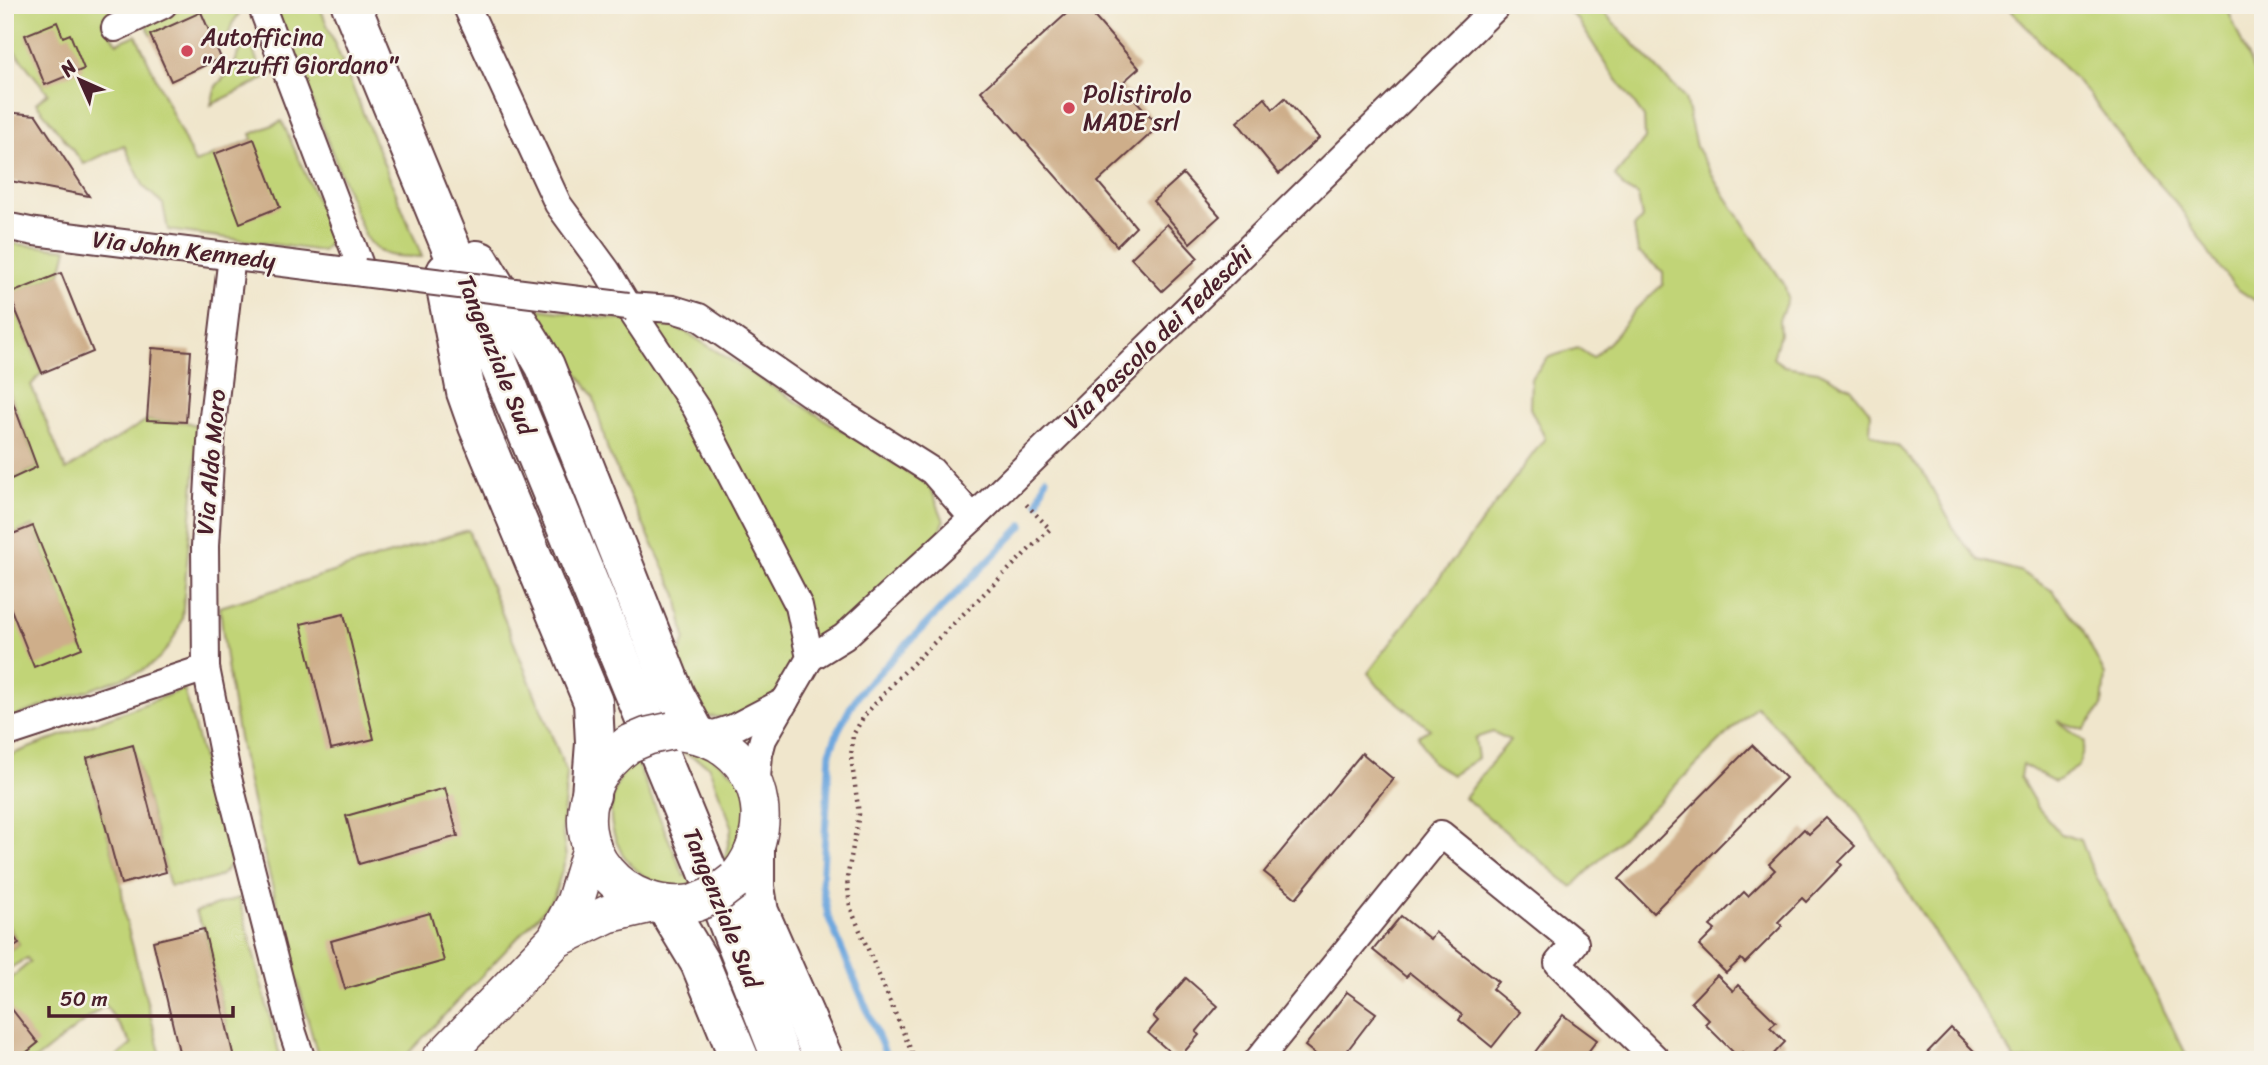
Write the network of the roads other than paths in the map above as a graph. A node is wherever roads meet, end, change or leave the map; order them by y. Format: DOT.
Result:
graph roads {
  1 [pos="163,5"];
  2 [pos="261,5"];
  3 [pos="351,5"];
  4 [pos="466,5"];
  5 [pos="1498,5"];
  6 [pos="115,27"];
  7 [pos="5,226"];
  8 [pos="455,255"];
  9 [pos="232,256"];
  10 [pos="363,273"];
  11 [pos="628,306"];
  12 [pos="973,518"];
  13 [pos="810,657"];
  14 [pos="206,668"];
  15 [pos="786,700"];
  16 [pos="5,734"];
  17 [pos="683,740"];
  18 [pos="756,790"];
  19 [pos="590,795"];
  20 [pos="592,846"];
  21 [pos="749,861"];
  22 [pos="665,904"];
  23 [pos="556,939"];
  24 [pos="302,1060"];
  25 [pos="440,1060"];
  26 [pos="740,1060"];
  27 [pos="782,1060"];
  28 [pos="824,1060"];
  29 [pos="1258,1060"];
  30 [pos="1657,1060"];
  1 -- 6 [label="street"];
  2 -- 10 [label="street"];
  3 -- 8 [label="highway, Tangenziale Sud"];
  4 -- 11 [label="street"];
  5 -- 12 [label="street, Via Pascolo dei Tedeschi"];
  7 -- 9 [label="street, Via John Kennedy"];
  8 -- 17 [label="highway, Tangenziale Sud"];
  8 -- 17 [label="highway"];
  8 -- 19 [label="highway"];
  9 -- 10 [label="street, Via John Kennedy"];
  9 -- 14 [label="street, Via Aldo Moro"];
  10 -- 11 [label="street, Via John Kennedy, bridge"];
  11 -- 12 [label="street, Via John Kennedy"];
  11 -- 13 [label="street"];
  12 -- 13 [label="street, Via Pascolo dei Tedeschi"];
  13 -- 15 [label="street"];
  14 -- 16 [label="street"];
  14 -- 24 [label="street, Via Aldo Moro"];
  15 -- 17 [label="street"];
  15 -- 18 [label="street"];
  17 -- 18 [label="street"];
  17 -- 19 [label="street, bridge"];
  17 -- 27 [label="highway, Tangenziale Sud"];
  18 -- 21 [label="street"];
  19 -- 20 [label="street"];
  20 -- 22 [label="street"];
  20 -- 23 [label="street"];
  21 -- 22 [label="street, bridge"];
  21 -- 28 [label="highway"];
  22 -- 23 [label="street"];
  22 -- 26 [label="highway"];
  23 -- 25 [label="street"];
  29 -- 30 [label="street"];
}
